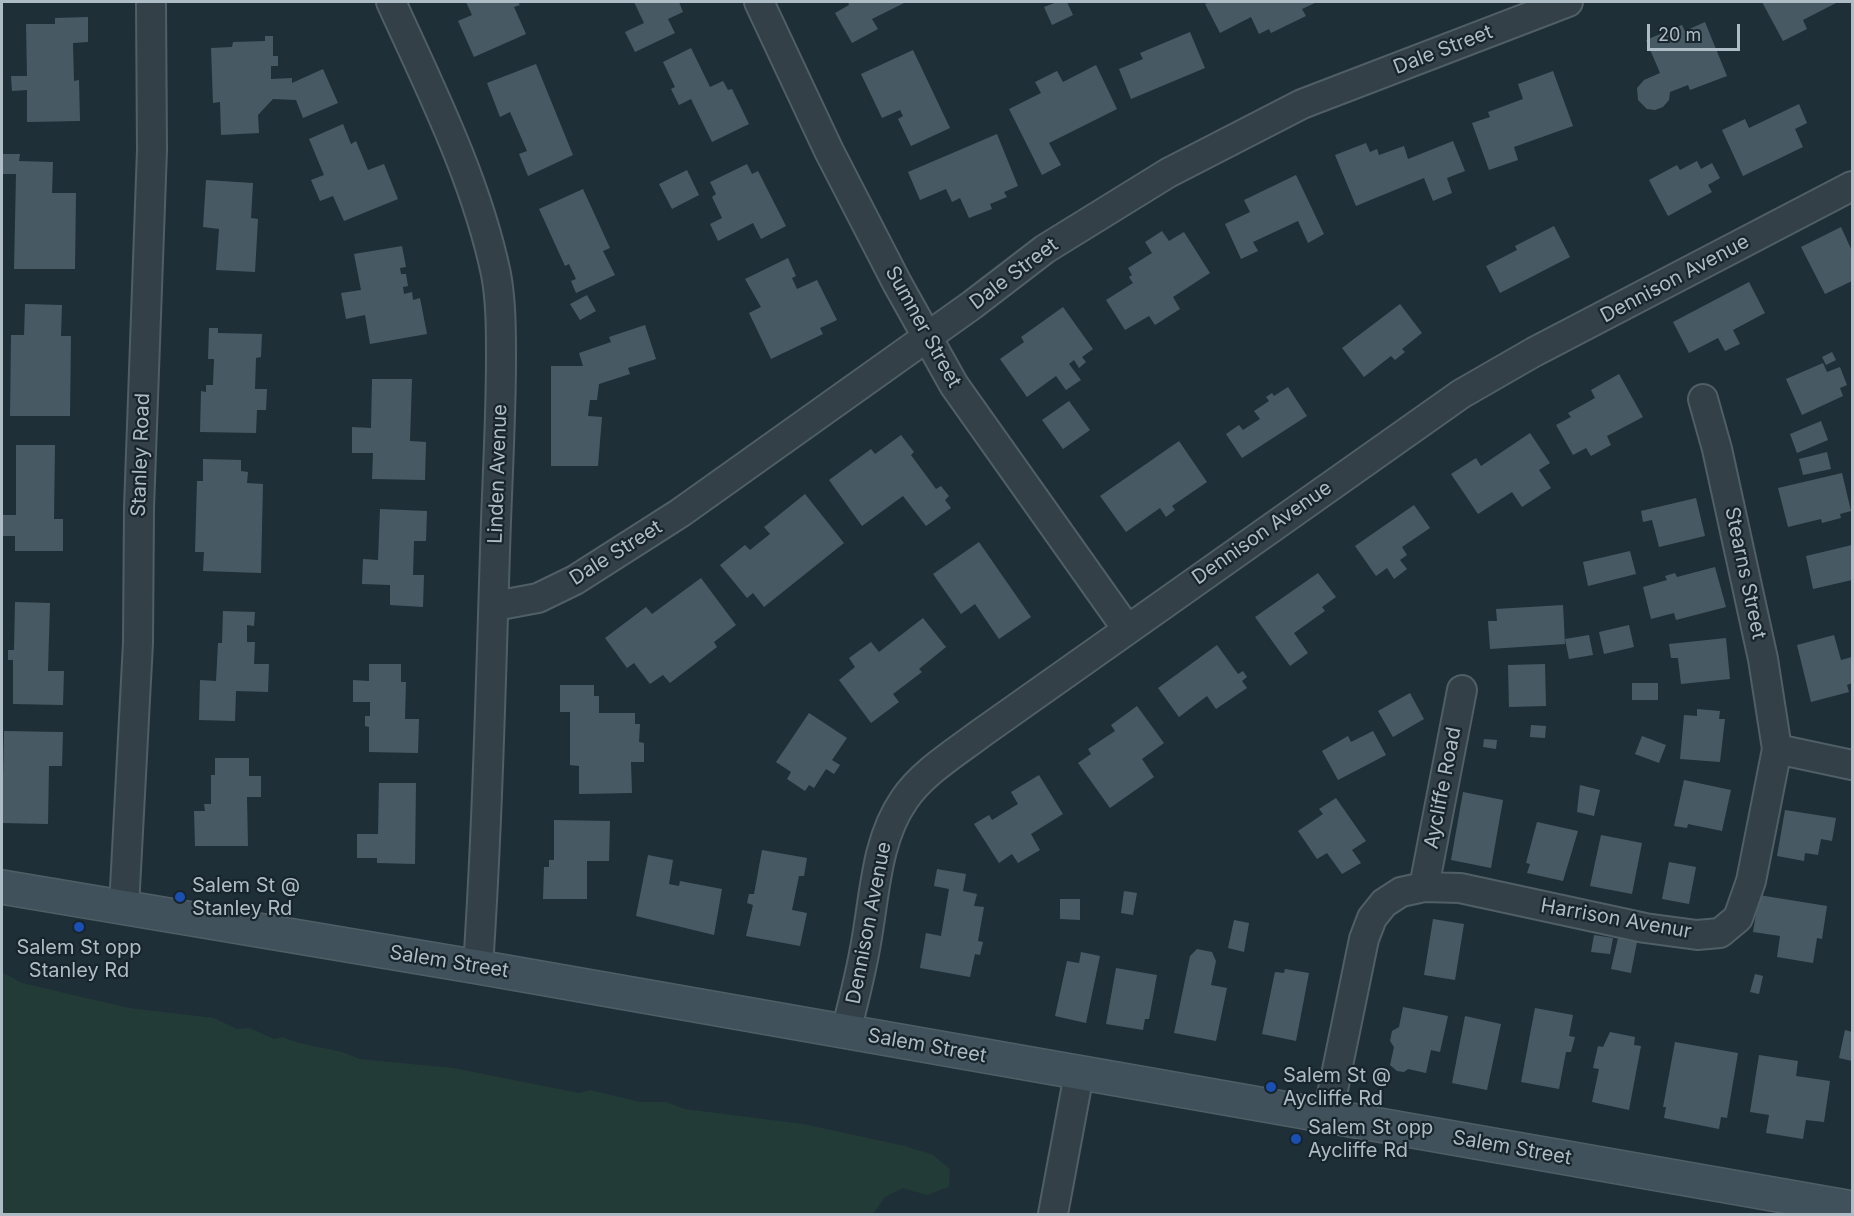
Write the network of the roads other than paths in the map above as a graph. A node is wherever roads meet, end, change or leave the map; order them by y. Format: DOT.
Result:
graph roads {
  1 [pos="152,2"];
  2 [pos="391,2"];
  3 [pos="759,2"];
  4 [pos="1568,2"];
  5 [pos="1852,186"];
  6 [pos="927,337"];
  7 [pos="1703,399"];
  8 [pos="495,606"];
  9 [pos="1127,629"];
  10 [pos="1462,690"];
  11 [pos="1777,749"];
  12 [pos="1852,765"];
  13 [pos="2,887"];
  14 [pos="1424,887"];
  15 [pos="124,907"];
  16 [pos="478,967"];
  17 [pos="846,1031"];
  18 [pos="1079,1074"];
  19 [pos="1328,1114"];
  20 [pos="1852,1208"];
  21 [pos="1053,1215"];
  1 -- 15 [label="street, Stanley Road"];
  2 -- 8 [label="street, Linden Avenue"];
  3 -- 6 [label="street, Sumner Street"];
  4 -- 6 [label="street, Dale Street"];
  5 -- 9 [label="street, Dennison Avenue"];
  6 -- 8 [label="street, Dale Street"];
  6 -- 9 [label="street, Sumner Street"];
  7 -- 11 [label="street, Stearns Street"];
  8 -- 16 [label="street, Linden Avenue"];
  9 -- 17 [label="street, Dennison Avenue"];
  10 -- 14 [label="street, Aycliffe Road"];
  11 -- 12 [label="street"];
  11 -- 14 [label="street, Harrison Avenur"];
  13 -- 15 [label="main road, Salem Street"];
  14 -- 19 [label="street, Harrison Avenur"];
  15 -- 16 [label="main road, Salem Street"];
  16 -- 17 [label="main road, Salem Street"];
  17 -- 18 [label="main road, Salem Street"];
  18 -- 19 [label="main road, Salem Street"];
  18 -- 21 [label="street"];
  19 -- 20 [label="main road, Salem Street"];
}
